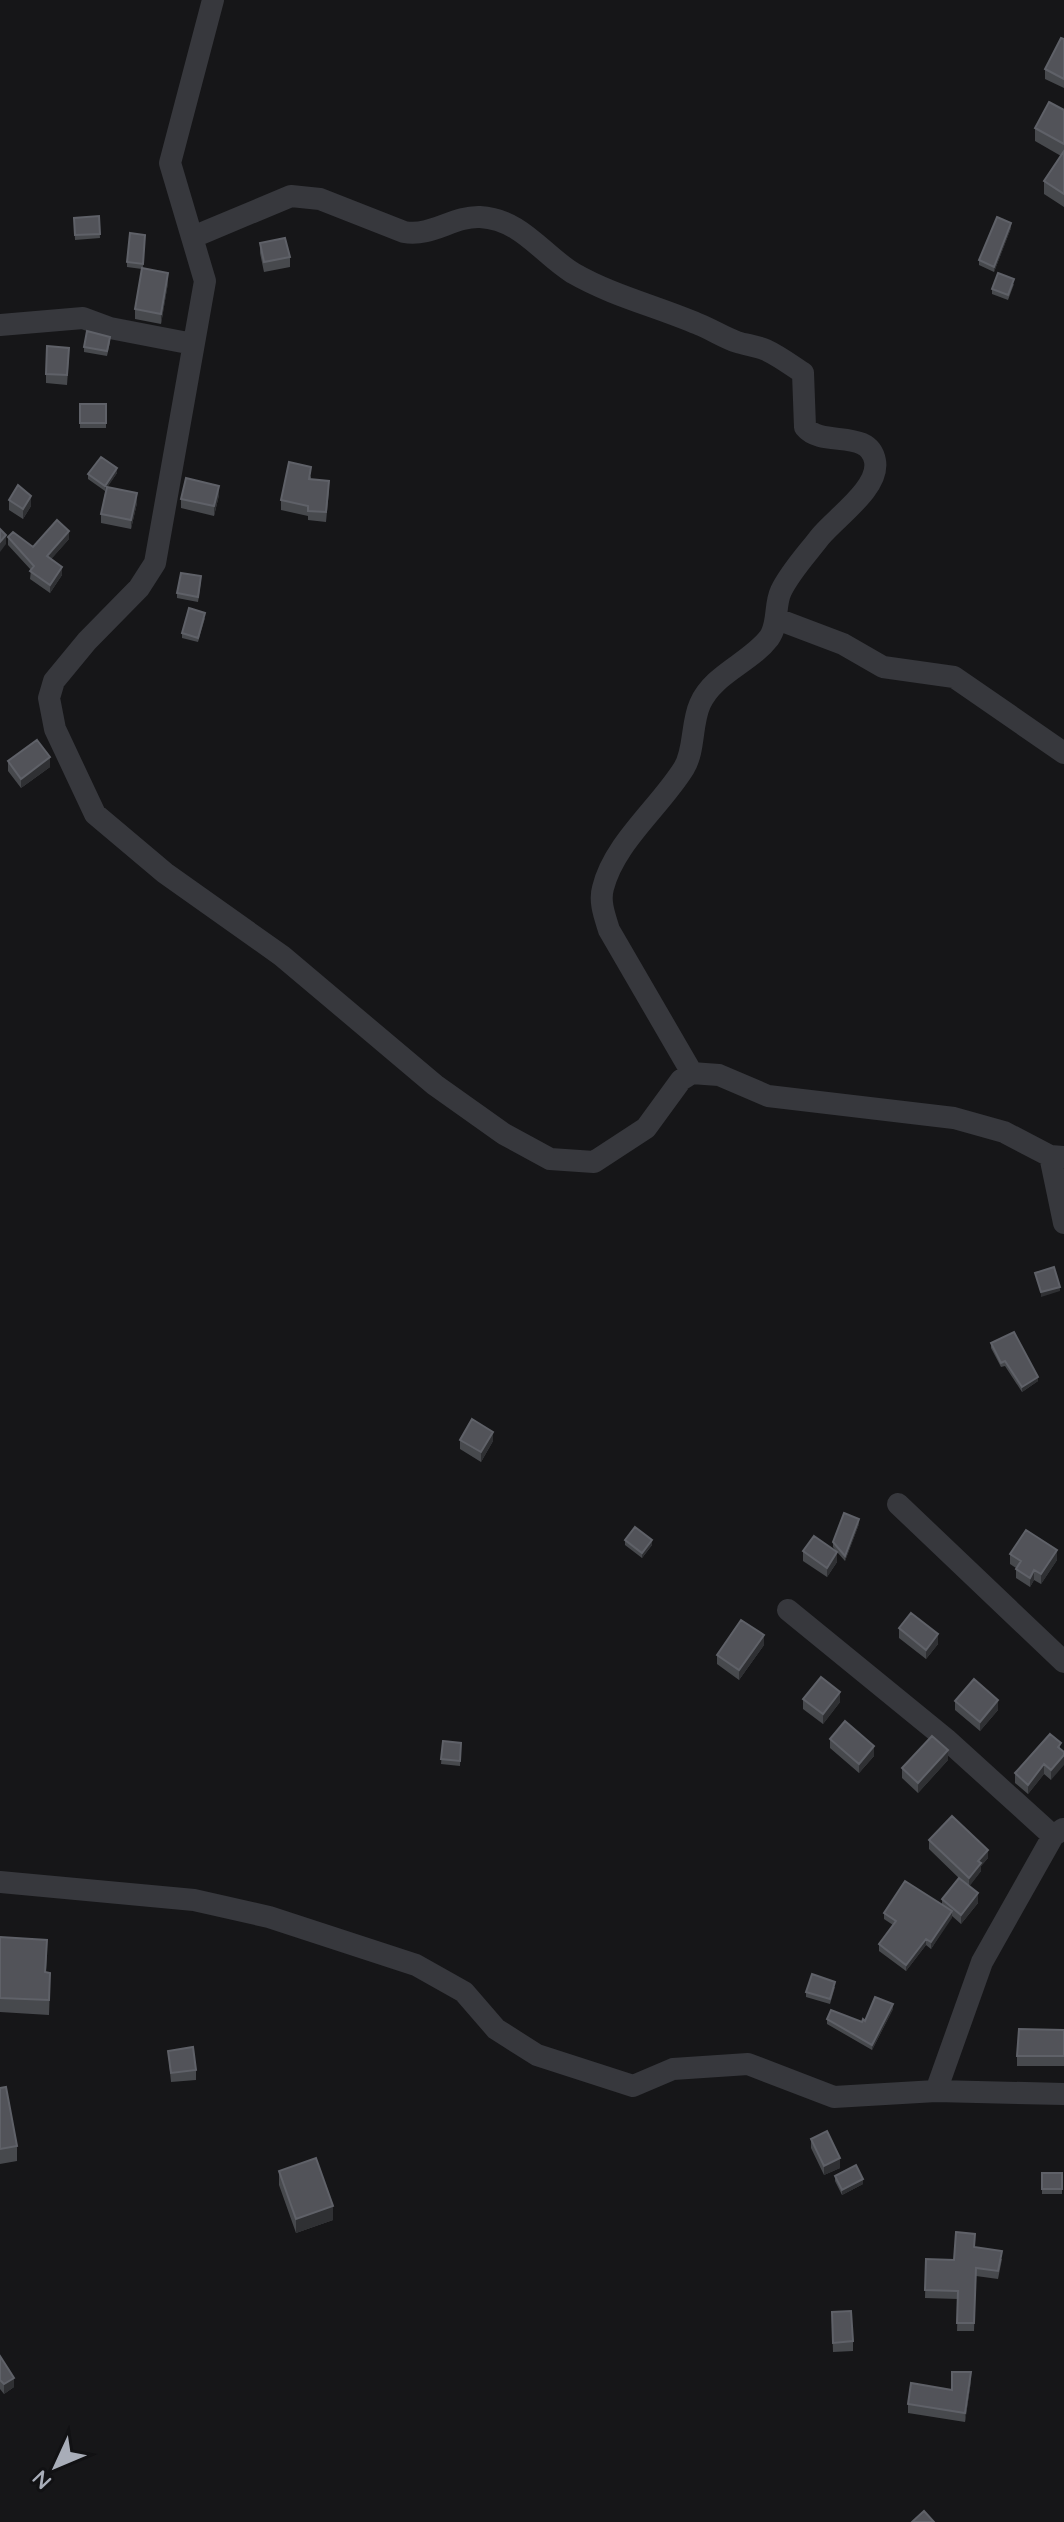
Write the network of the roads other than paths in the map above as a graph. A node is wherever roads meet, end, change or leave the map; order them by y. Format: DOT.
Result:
graph roads {
  1 [pos="213,0"];
  2 [pos="193,237"];
  3 [pos="0,325"];
  4 [pos="193,344"];
  5 [pos="777,619"];
  6 [pos="1064,753"];
  7 [pos="692,1073"];
  8 [pos="1057,1156"];
  9 [pos="1064,1223"];
  10 [pos="898,1504"];
  11 [pos="788,1610"];
  12 [pos="1064,1662"];
  13 [pos="1058,1832"];
  14 [pos="0,1882"];
  15 [pos="936,2091"];
  16 [pos="1064,2094"];
  1 -- 2 [label="street"];
  2 -- 4 [label="street"];
  2 -- 5 [label="street"];
  3 -- 4 [label="street"];
  4 -- 7 [label="street"];
  5 -- 6 [label="street"];
  5 -- 7 [label="street"];
  7 -- 8 [label="street"];
  8 -- 9 [label="street"];
  10 -- 12 [label="street"];
  11 -- 13 [label="street"];
  13 -- 15 [label="street"];
  14 -- 15 [label="street"];
  15 -- 16 [label="street"];
}
